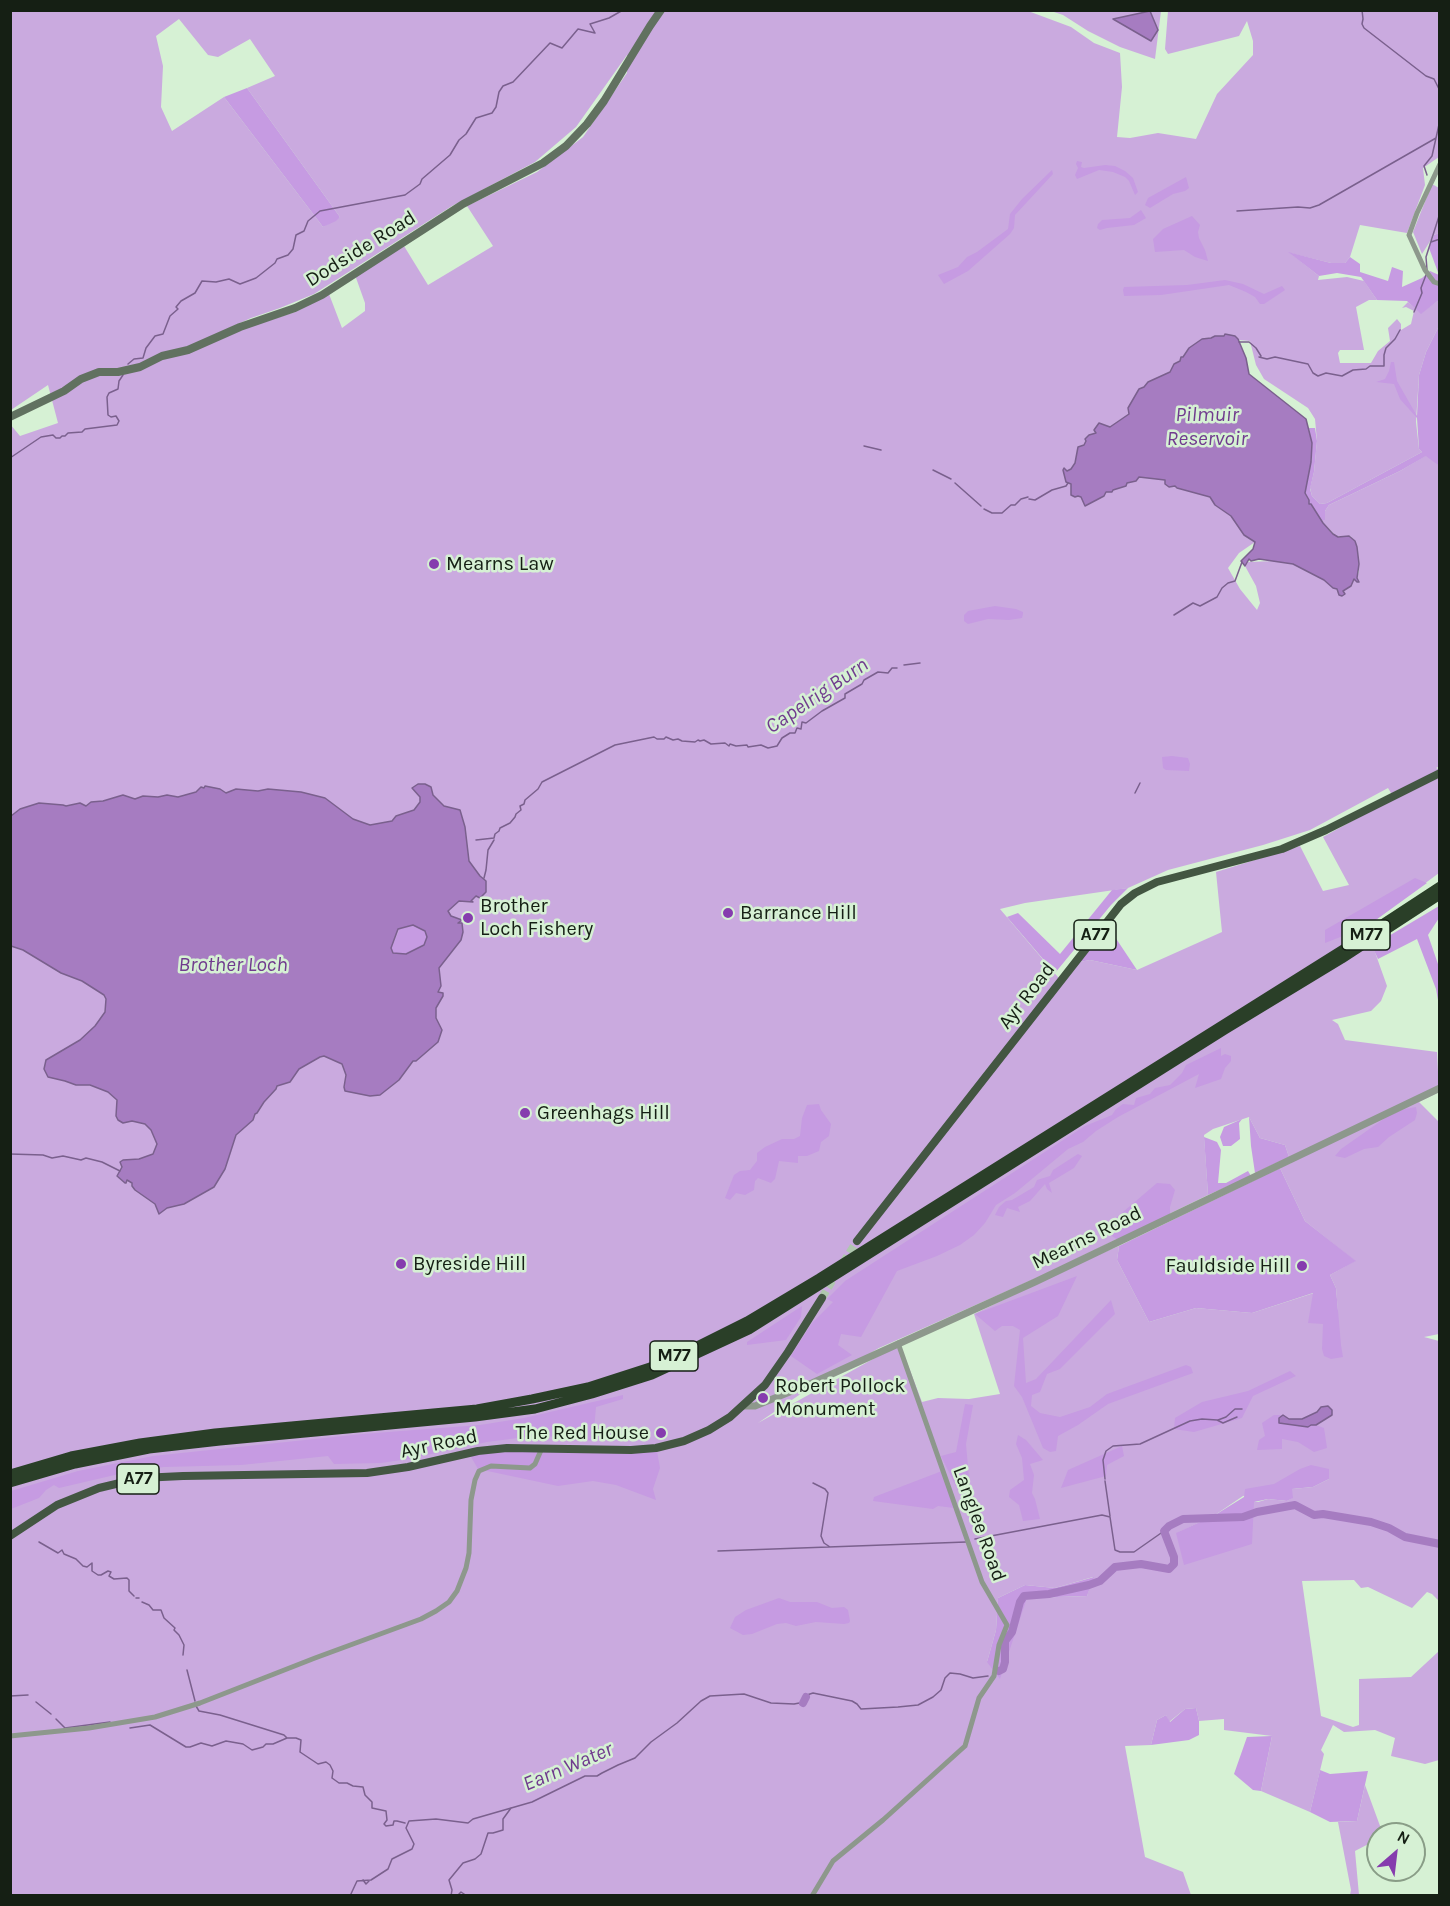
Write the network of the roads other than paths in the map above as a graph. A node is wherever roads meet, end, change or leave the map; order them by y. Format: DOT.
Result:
graph roads {
  1 [pos="661,10"];
  2 [pos="1440,164"];
  3 [pos="1440,284"];
  4 [pos="10,417"];
  5 [pos="1440,773"];
  6 [pos="1440,884"];
  7 [pos="1440,896"];
  8 [pos="1440,900"];
  9 [pos="1374,939"];
  10 [pos="1440,1088"];
  11 [pos="857,1241"];
  12 [pos="822,1298"];
  13 [pos="898,1343"];
  14 [pos="744,1406"];
  15 [pos="542,1448"];
  16 [pos="10,1474"];
  17 [pos="10,1483"];
  18 [pos="10,1536"];
  19 [pos="10,1736"];
  20 [pos="812,1896"];
  1 -- 4 [label="main road, Dodside Road"];
  2 -- 3 [label="street"];
  5 -- 11 [label="main road, Ayr Road / A77"];
  6 -- 16 [label="highway, M77"];
  7 -- 9 [label="highway, M77"];
  8 -- 9 [label="highway"];
  9 -- 17 [label="highway, M77"];
  10 -- 13 [label="street, Mearns Road"];
  12 -- 14 [label="main road, Ayr Road / A77"];
  13 -- 14 [label="street, Mearns Road"];
  13 -- 20 [label="street, Langlee Road"];
  14 -- 15 [label="main road, Ayr Road / A77"];
  15 -- 18 [label="main road, Ayr Road / A77"];
  15 -- 19 [label="street"];
}
